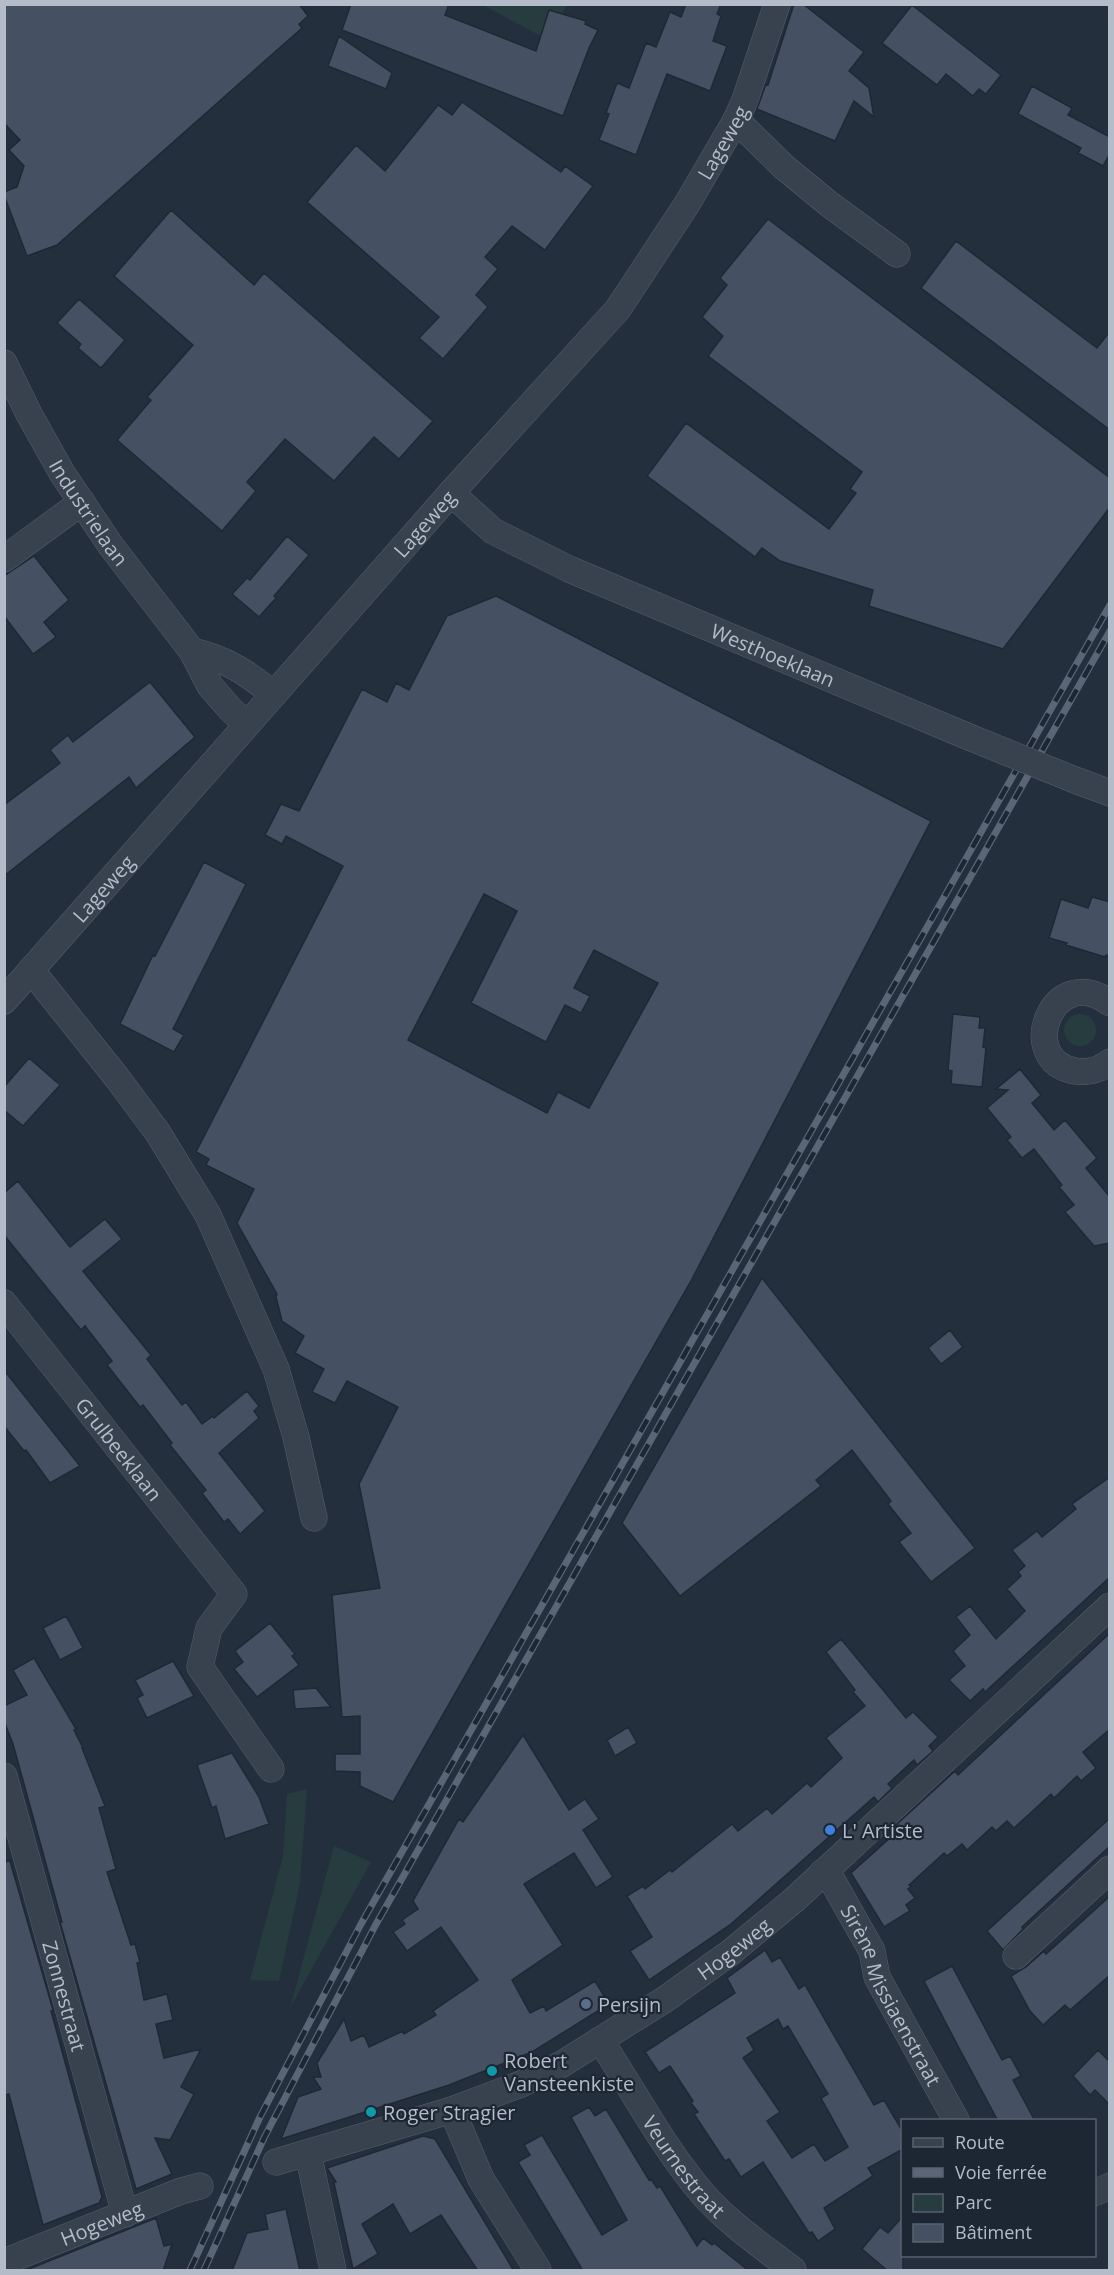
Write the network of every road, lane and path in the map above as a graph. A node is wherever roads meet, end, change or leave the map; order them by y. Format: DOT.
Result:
graph roads {
  1 [pos="777,4"];
  2 [pos="736,120"];
  3 [pos="897,254"];
  4 [pos="4,363"];
  5 [pos="451,493"];
  6 [pos="82,502"];
  7 [pos="4,558"];
  8 [pos="192,651"];
  9 [pos="273,694"];
  10 [pos="246,724"];
  11 [pos="1110,794"];
  12 [pos="31,970"];
  13 [pos="4,1001"];
  14 [pos="1110,1003"];
  15 [pos="1107,1068"];
  16 [pos="4,1303"];
  17 [pos="314,1518"];
  18 [pos="1110,1606"];
  19 [pos="271,1769"];
  20 [pos="4,1776"];
  21 [pos="1110,1869"];
  22 [pos="822,1873"];
  23 [pos="1016,1956"];
  24 [pos="600,2040"];
  25 [pos="452,2110"];
  26 [pos="955,2119"];
  27 [pos="308,2153"];
  28 [pos="276,2162"];
  29 [pos="200,2186"];
  30 [pos="1110,2186"];
  31 [pos="1096,2193"];
  32 [pos="125,2214"];
  33 [pos="4,2262"];
  34 [pos="333,2271"];
  35 [pos="538,2271"];
  36 [pos="793,2271"];
  1 -- 2 [label="street, Lageweg"];
  2 -- 3 [label="street"];
  2 -- 5 [label="street, Lageweg"];
  4 -- 6 [label="street, Industrielaan"];
  5 -- 9 [label="street, Lageweg"];
  5 -- 11 [label="street, Westhoeklaan, bridge"];
  6 -- 7 [label="street"];
  6 -- 8 [label="street, Industrielaan"];
  8 -- 9 [label="street"];
  8 -- 10 [label="street, Industrielaan"];
  9 -- 10 [label="street, Lageweg"];
  10 -- 12 [label="street, Lageweg"];
  12 -- 13 [label="street, Lageweg"];
  12 -- 17 [label="street"];
  14 -- 15 [label="street"];
  16 -- 19 [label="street, Grulbeeklaan"];
  18 -- 22 [label="street, Hogeweg"];
  20 -- 32 [label="street, Zonnestraat"];
  21 -- 23 [label="street"];
  22 -- 24 [label="street, Hogeweg"];
  22 -- 26 [label="street, Sirène Missiaenstraat"];
  24 -- 25 [label="street, Hogeweg"];
  24 -- 36 [label="street, Veurnestraat"];
  25 -- 27 [label="street, Hogeweg"];
  25 -- 35 [label="street"];
  27 -- 28 [label="street, Hogeweg"];
  27 -- 34 [label="street"];
  29 -- 32 [label="street, Hogeweg"];
  30 -- 31 [label="street"];
  32 -- 33 [label="street, Hogeweg"];
}
